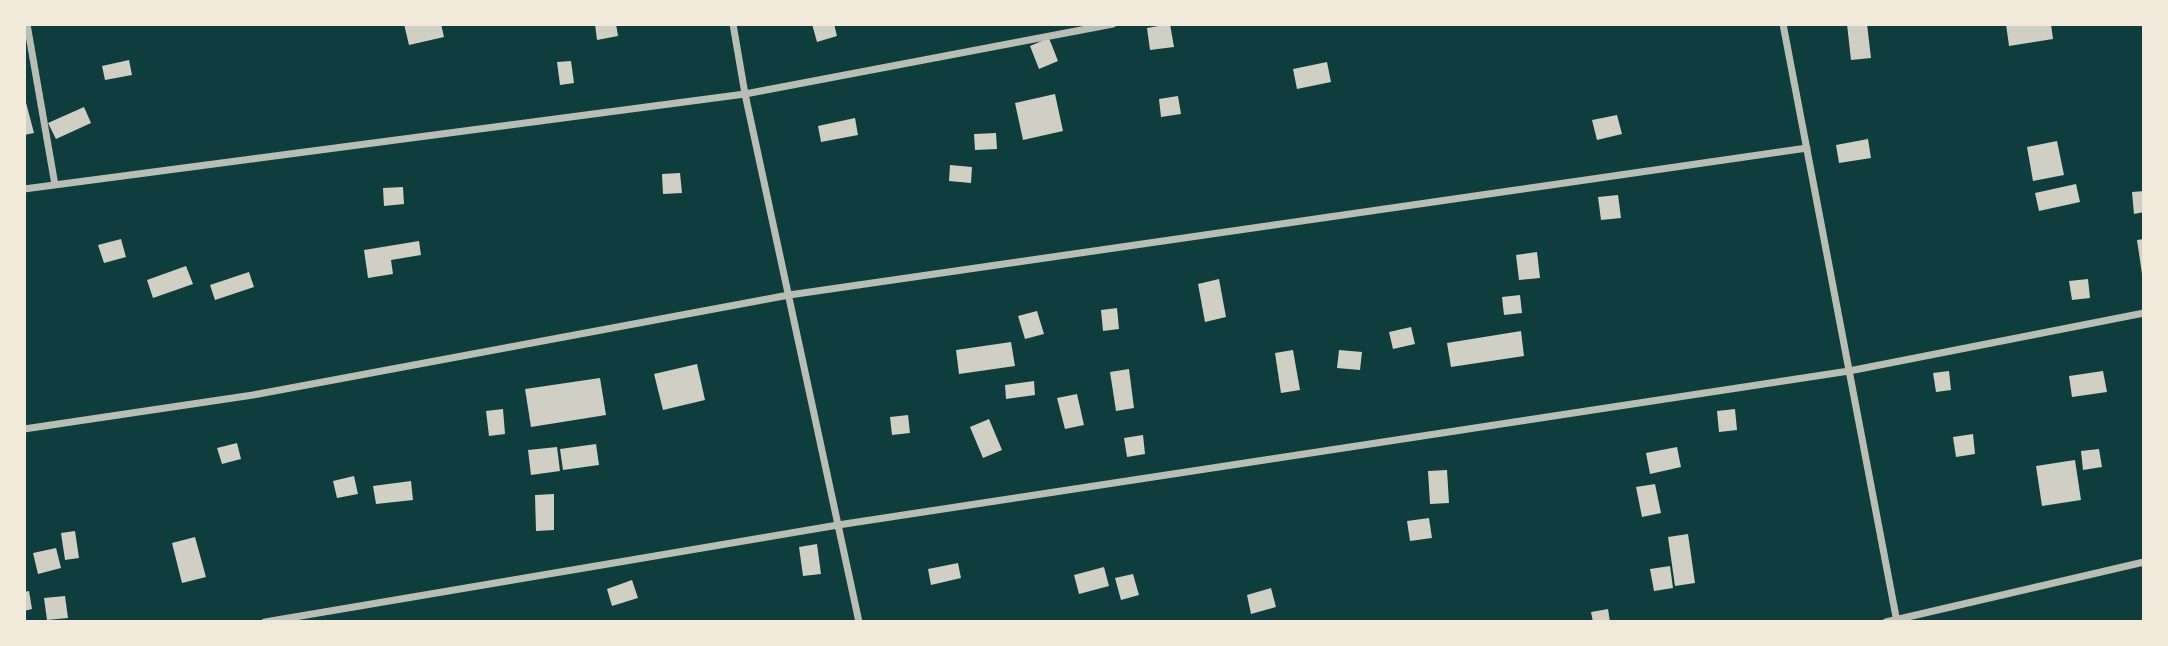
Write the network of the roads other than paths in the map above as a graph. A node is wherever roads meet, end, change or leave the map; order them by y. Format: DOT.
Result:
graph roads {
  1 [pos="27,24"];
  2 [pos="733,24"];
  3 [pos="1113,24"];
  4 [pos="1783,24"];
  5 [pos="746,94"];
  6 [pos="1807,148"];
  7 [pos="55,185"];
  8 [pos="24,189"];
  9 [pos="789,295"];
  10 [pos="2144,313"];
  11 [pos="1849,371"];
  12 [pos="24,429"];
  13 [pos="838,525"];
  14 [pos="2144,562"];
  15 [pos="265,621"];
  16 [pos="859,621"];
  17 [pos="1886,621"];
  18 [pos="1897,621"];
  1 -- 7 [label="street"];
  2 -- 5 [label="street"];
  3 -- 5 [label="street"];
  4 -- 6 [label="street"];
  5 -- 7 [label="street"];
  5 -- 9 [label="street"];
  6 -- 9 [label="street"];
  6 -- 11 [label="street"];
  7 -- 8 [label="street"];
  9 -- 12 [label="street"];
  9 -- 13 [label="street"];
  10 -- 11 [label="street"];
  11 -- 13 [label="street"];
  11 -- 18 [label="street"];
  13 -- 15 [label="street"];
  13 -- 16 [label="street"];
  14 -- 18 [label="street"];
  17 -- 18 [label="street"];
}
